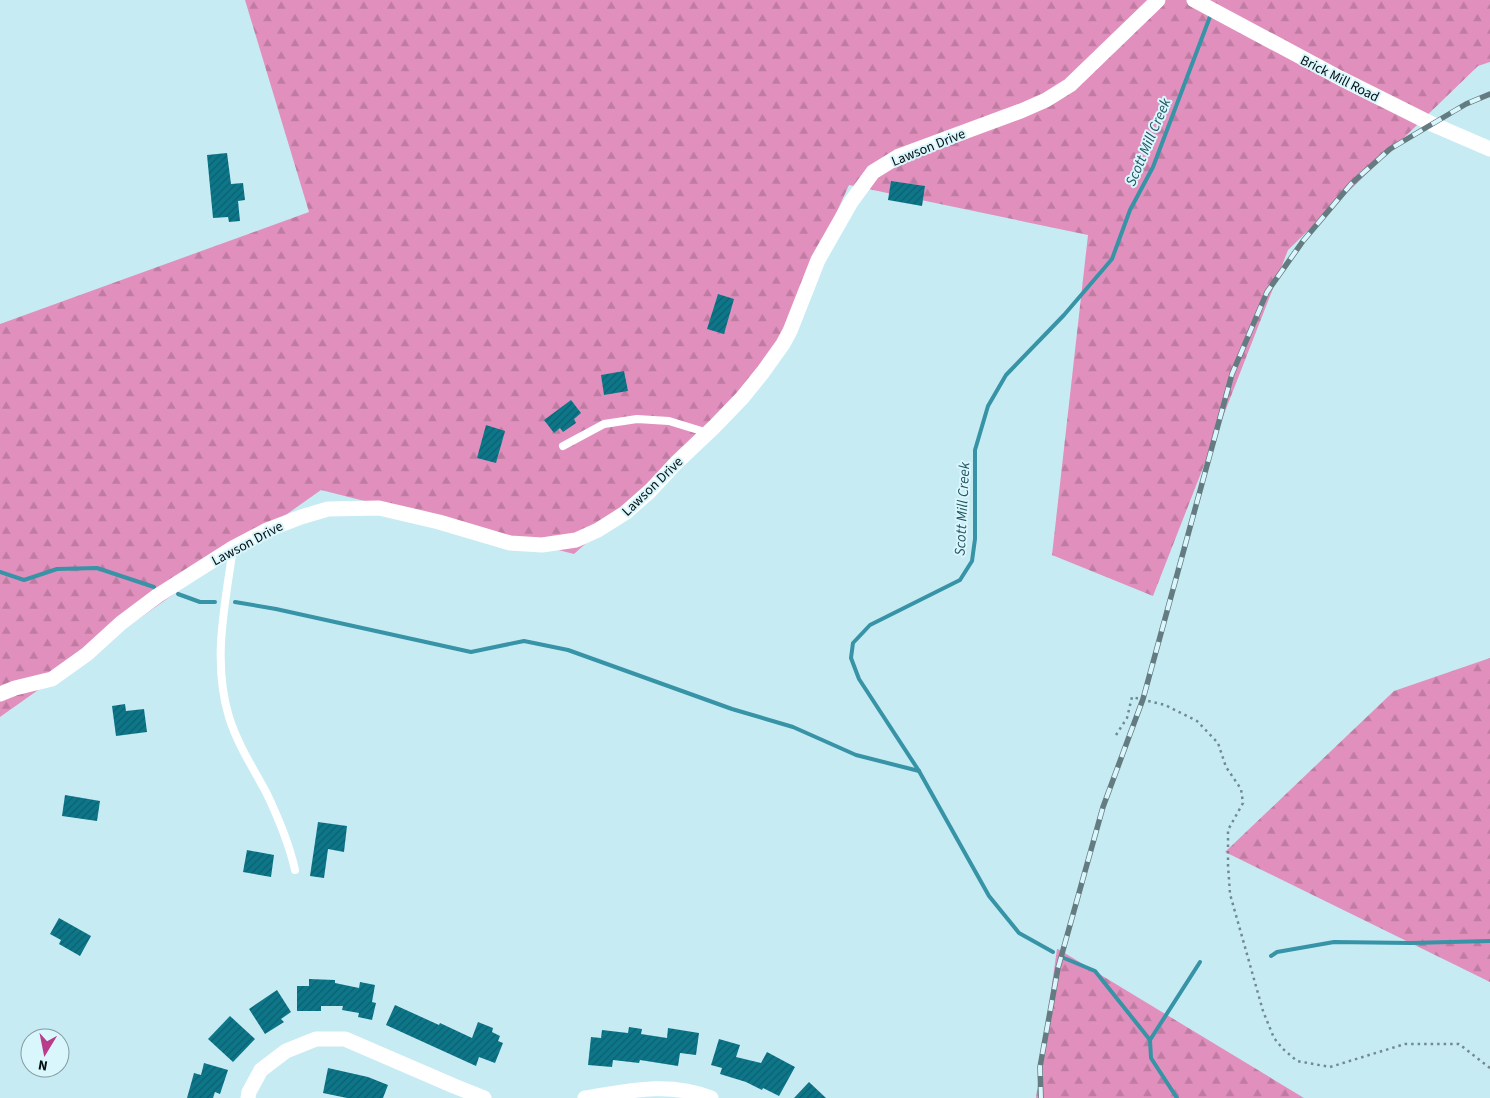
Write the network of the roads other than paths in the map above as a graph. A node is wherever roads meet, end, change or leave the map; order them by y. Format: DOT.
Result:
graph roads {
  1 [pos="1158,0"];
  2 [pos="1199,3"];
  3 [pos="1490,149"];
  4 [pos="708,433"];
  5 [pos="563,446"];
  6 [pos="234,548"];
  7 [pos="0,694"];
  8 [pos="295,870"];
  9 [pos="248,1098"];
  10 [pos="484,1098"];
  11 [pos="585,1098"];
  12 [pos="711,1098"];
  1 -- 4 [label="street, Lawson Drive"];
  2 -- 3 [label="street, Brick Mill Road"];
  4 -- 5 [label="lane"];
  4 -- 6 [label="street, Lawson Drive"];
  6 -- 7 [label="street, Lawson Drive"];
  6 -- 8 [label="lane"];
  9 -- 10 [label="street"];
  11 -- 12 [label="street"];
}
